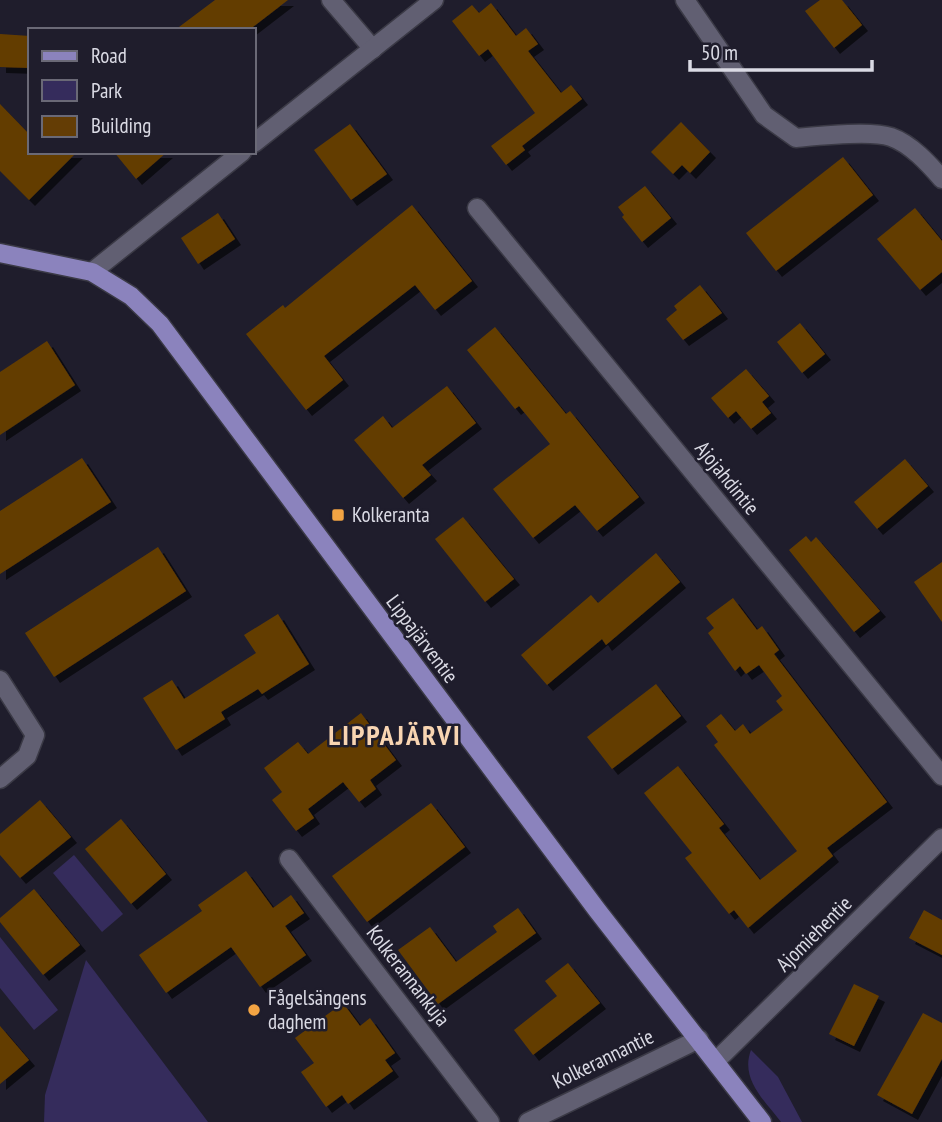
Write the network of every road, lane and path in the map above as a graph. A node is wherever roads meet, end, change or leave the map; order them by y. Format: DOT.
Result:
graph roads {
  1 [pos="331,0"];
  2 [pos="434,0"];
  3 [pos="685,0"];
  4 [pos="373,49"];
  5 [pos="256,141"];
  6 [pos="240,154"];
  7 [pos="942,179"];
  8 [pos="477,208"];
  9 [pos="0,253"];
  10 [pos="92,272"];
  11 [pos="0,680"];
  12 [pos="942,776"];
  13 [pos="0,779"];
  14 [pos="942,838"];
  15 [pos="289,859"];
  16 [pos="699,1039"];
  17 [pos="716,1062"];
  18 [pos="490,1122"];
  19 [pos="528,1122"];
  20 [pos="762,1122"];
  1 -- 4 [label="street"];
  2 -- 4 [label="street"];
  3 -- 7 [label="street"];
  4 -- 5 [label="street"];
  6 -- 10 [label="street"];
  8 -- 12 [label="street, Ajojahdintie"];
  9 -- 10 [label="main road, Lippajärventie"];
  10 -- 16 [label="main road, Lippajärventie"];
  11 -- 13 [label="street"];
  14 -- 17 [label="street, Ajomiehentie"];
  15 -- 18 [label="street, Kolkerannankuja"];
  16 -- 17 [label="main road, Lippajärventie"];
  16 -- 19 [label="street, Kolkerannantie"];
  17 -- 20 [label="main road, Lippajärventie"];
}
